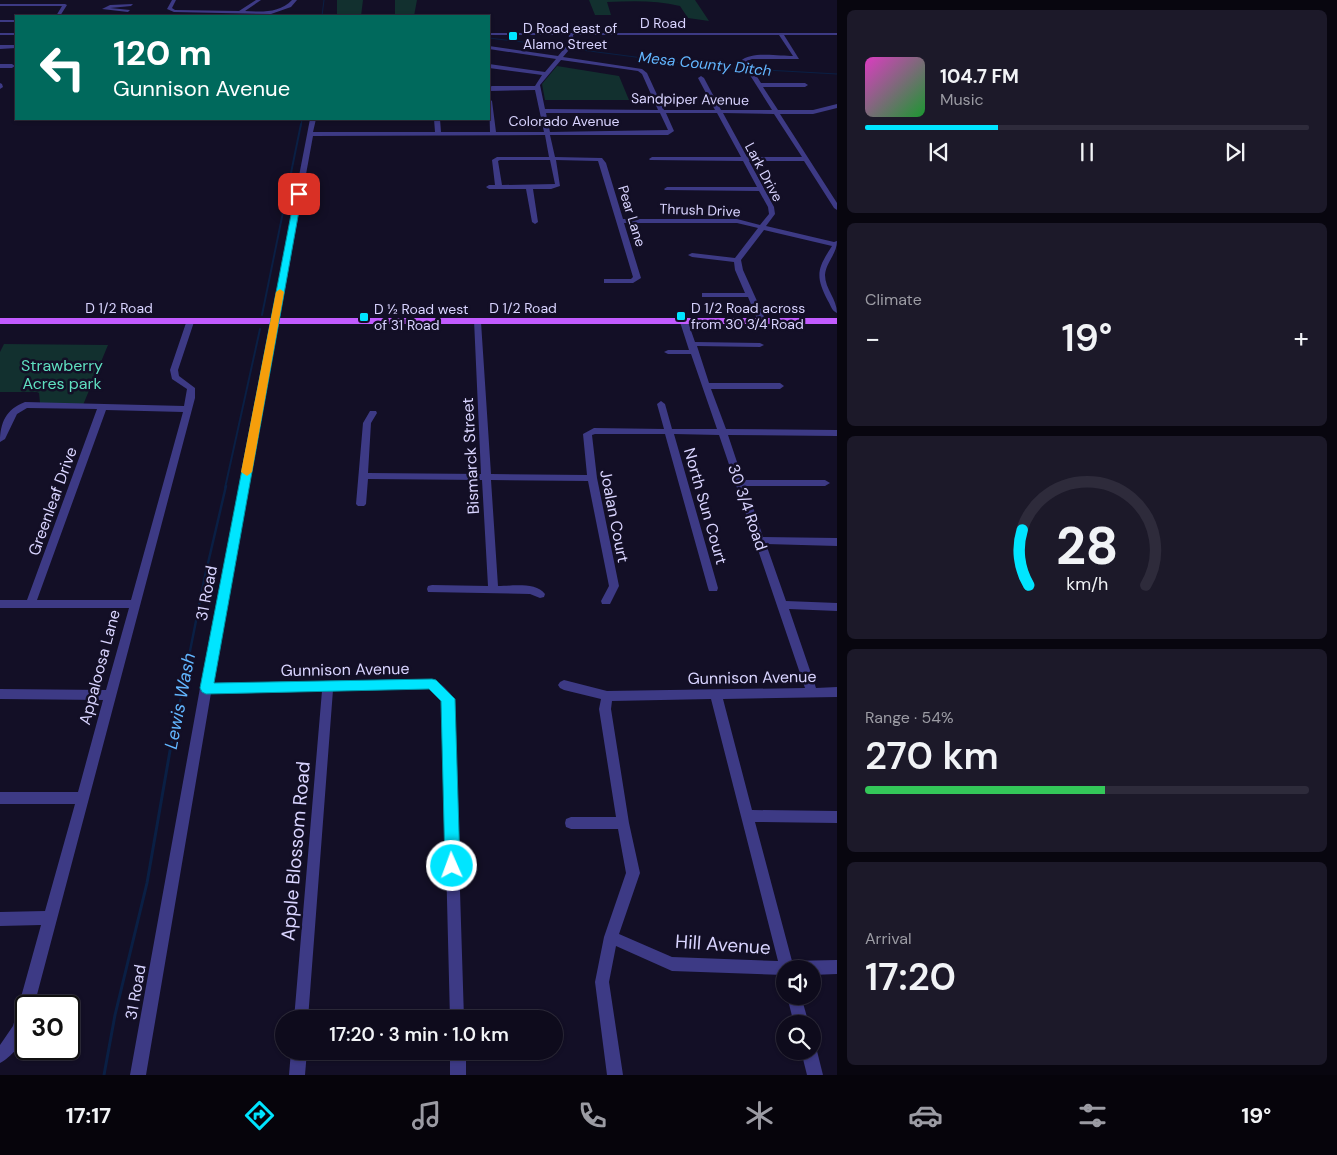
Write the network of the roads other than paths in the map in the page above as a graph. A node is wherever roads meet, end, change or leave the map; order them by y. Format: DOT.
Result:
graph roads {
  1 [pos="3,0"];
  2 [pos="135,0"];
  3 [pos="174,0"];
  4 [pos="247,0"];
  5 [pos="258,0"];
  6 [pos="295,0"];
  7 [pos="38,2"];
  8 [pos="0,4"];
  9 [pos="202,14"];
  10 [pos="238,14"];
  11 [pos="59,15"];
  12 [pos="125,15"];
  13 [pos="262,15"];
  14 [pos="0,21"];
  15 [pos="15,21"];
  16 [pos="0,34"];
  17 [pos="15,34"];
  18 [pos="490,34"];
  19 [pos="571,34"];
  20 [pos="780,34"];
  21 [pos="837,34"];
  22 [pos="3,47"];
  23 [pos="490,47"];
  24 [pos="0,54"];
  25 [pos="560,57"];
  26 [pos="0,66"];
  27 [pos="12,66"];
  28 [pos="490,66"];
  29 [pos="546,74"];
  30 [pos="701,78"];
  31 [pos="760,85"];
  32 [pos="805,85"];
  33 [pos="538,88"];
  34 [pos="490,89"];
  35 [pos="837,106"];
  36 [pos="490,107"];
  37 [pos="662,110"];
  38 [pos="543,111"];
  39 [pos="719,112"];
  40 [pos="777,112"];
  41 [pos="313,120"];
  42 [pos="438,120"];
  43 [pos="494,133"];
  44 [pos="548,133"];
  45 [pos="310,134"];
  46 [pos="438,134"];
  47 [pos="553,158"];
  48 [pos="652,159"];
  49 [pos="743,159"];
  50 [pos="806,159"];
  51 [pos="489,187"];
  52 [pos="499,187"];
  53 [pos="529,187"];
  54 [pos="667,188"];
  55 [pos="760,189"];
  56 [pos="837,208"];
  57 [pos="621,221"];
  58 [pos="535,222"];
  59 [pos="763,227"];
  60 [pos="836,244"];
  61 [pos="692,255"];
  62 [pos="737,260"];
  63 [pos="607,281"];
  64 [pos="705,295"];
  65 [pos="750,295"];
  66 [pos="837,311"];
  67 [pos="0,321"];
  68 [pos="837,321"];
  69 [pos="190,322"];
  70 [pos="275,322"];
  71 [pos="477,322"];
  72 [pos="684,322"];
  73 [pos="762,322"];
  74 [pos="760,345"];
  75 [pos="693,348"];
  76 [pos="668,352"];
  77 [pos="706,386"];
  78 [pos="780,386"];
  79 [pos="662,404"];
  80 [pos="102,408"];
  81 [pos="188,409"];
  82 [pos="373,413"];
  83 [pos="670,432"];
  84 [pos="722,432"];
  85 [pos="837,433"];
  86 [pos="0,439"];
  87 [pos="363,476"];
  88 [pos="486,477"];
  89 [pos="592,478"];
  90 [pos="739,483"];
  91 [pos="825,483"];
  92 [pos="361,504"];
  93 [pos="759,540"];
  94 [pos="837,542"];
  95 [pos="432,588"];
  96 [pos="714,588"];
  97 [pos="493,589"];
  98 [pos="540,594"];
  99 [pos="606,601"];
  100 [pos="0,604"];
  101 [pos="134,604"];
  102 [pos="30,605"];
  103 [pos="782,605"];
  104 [pos="837,607"];
  105 [pos="564,685"];
  106 [pos="328,686"];
  107 [pos="206,688"];
  108 [pos="812,692"];
  109 [pos="837,692"];
  110 [pos="0,694"];
  111 [pos="716,694"];
  112 [pos="110,695"];
  113 [pos="608,696"];
  114 [pos="0,798"];
  115 [pos="83,798"];
  116 [pos="748,816"];
  117 [pos="837,817"];
  118 [pos="571,824"];
  119 [pos="623,824"];
  120 [pos="50,918"];
  121 [pos="0,919"];
  122 [pos="611,937"];
  123 [pos="785,960"];
  124 [pos="821,967"];
  125 [pos="837,967"];
  126 [pos="776,968"];
  127 [pos="303,1010"];
  128 [pos="457,1010"];
  129 [pos="0,1055"];
  130 [pos="298,1060"];
  131 [pos="458,1060"];
  132 [pos="811,1060"];
  133 [pos="138,1075"];
  134 [pos="297,1075"];
  135 [pos="458,1075"];
  136 [pos="615,1075"];
  137 [pos="815,1075"];
  1 -- 8 [label="street"];
  2 -- 12 [label="street"];
  3 -- 9 [label="street"];
  4 -- 5 [label="street"];
  5 -- 10 [label="street"];
  6 -- 13 [label="street"];
  7 -- 8 [label="street"];
  7 -- 11 [label="street"];
  9 -- 10 [label="street"];
  10 -- 13 [label="street"];
  14 -- 15 [label="street"];
  16 -- 17 [label="street"];
  18 -- 19 [label="street, D Road"];
  19 -- 20 [label="street, D Road"];
  19 -- 25 [label="street"];
  20 -- 21 [label="street, D Road"];
  20 -- 31 [label="street"];
  22 -- 24 [label="street"];
  23 -- 25 [label="street"];
  25 -- 29 [label="street"];
  25 -- 37 [label="street"];
  26 -- 27 [label="street"];
  28 -- 29 [label="street"];
  29 -- 33 [label="street"];
  30 -- 39 [label="street, Lark Drive"];
  31 -- 32 [label="street"];
  31 -- 40 [label="street"];
  33 -- 34 [label="street"];
  33 -- 38 [label="street"];
  35 -- 40 [label="street, Sandpiper Avenue"];
  36 -- 43 [label="street"];
  37 -- 38 [label="street, Sandpiper Avenue"];
  37 -- 39 [label="street, Sandpiper Avenue"];
  37 -- 44 [label="street, Colorado Avenue"];
  38 -- 44 [label="street"];
  39 -- 40 [label="street, Sandpiper Avenue"];
  39 -- 49 [label="street, Lark Drive"];
  40 -- 50 [label="street"];
  41 -- 45 [label="street, 31 Road"];
  42 -- 46 [label="street"];
  43 -- 44 [label="street, Colorado Avenue"];
  43 -- 46 [label="street, Colorado Avenue"];
  44 -- 47 [label="street"];
  45 -- 46 [label="street, Colorado Avenue"];
  45 -- 70 [label="street, 31 Road"];
  47 -- 52 [label="street"];
  47 -- 53 [label="street"];
  47 -- 57 [label="street, Pear Lane"];
  48 -- 49 [label="street"];
  49 -- 50 [label="street"];
  49 -- 55 [label="street, Lark Drive"];
  50 -- 56 [label="street"];
  51 -- 52 [label="street"];
  52 -- 53 [label="street"];
  53 -- 58 [label="street"];
  54 -- 55 [label="street"];
  55 -- 59 [label="street, Lark Drive"];
  57 -- 59 [label="street, Thrush Drive"];
  57 -- 63 [label="street, Pear Lane"];
  59 -- 60 [label="street, Thrush Drive"];
  59 -- 62 [label="street, Lark Drive"];
  60 -- 66 [label="street"];
  61 -- 62 [label="street"];
  62 -- 65 [label="street"];
  64 -- 65 [label="street"];
  65 -- 73 [label="street"];
  67 -- 69 [label="main road, D 1/2 Road"];
  68 -- 73 [label="main road, D 1/2 Road"];
  69 -- 70 [label="main road, D 1/2 Road"];
  69 -- 81 [label="street, Appaloosa Lane"];
  70 -- 71 [label="main road, D 1/2 Road"];
  70 -- 107 [label="street, 31 Road"];
  71 -- 72 [label="main road, D 1/2 Road"];
  71 -- 88 [label="street, Bismarck Street"];
  72 -- 73 [label="main road, D 1/2 Road"];
  72 -- 75 [label="street, 30 3/4 Road"];
  74 -- 75 [label="street"];
  75 -- 76 [label="street"];
  75 -- 77 [label="street, 30 3/4 Road"];
  77 -- 78 [label="street"];
  77 -- 84 [label="street, 30 3/4 Road"];
  79 -- 83 [label="street, North Sun Court"];
  80 -- 81 [label="street"];
  80 -- 86 [label="street"];
  80 -- 102 [label="street, Greenleaf Drive"];
  81 -- 101 [label="street, Appaloosa Lane"];
  82 -- 87 [label="street"];
  83 -- 84 [label="street"];
  83 -- 89 [label="street, Joalan Court"];
  83 -- 96 [label="street, North Sun Court"];
  84 -- 85 [label="street"];
  84 -- 90 [label="street, 30 3/4 Road"];
  87 -- 88 [label="street"];
  87 -- 92 [label="street"];
  88 -- 89 [label="street"];
  88 -- 97 [label="street, Bismarck Street"];
  89 -- 99 [label="street, Joalan Court"];
  90 -- 91 [label="street"];
  90 -- 93 [label="street, 30 3/4 Road"];
  93 -- 94 [label="street"];
  93 -- 103 [label="street, 30 3/4 Road"];
  95 -- 97 [label="street"];
  97 -- 98 [label="street"];
  100 -- 102 [label="street"];
  101 -- 102 [label="street"];
  101 -- 112 [label="street, Appaloosa Lane"];
  103 -- 104 [label="street"];
  103 -- 108 [label="street, 30 3/4 Road"];
  105 -- 113 [label="street, Gunnison Avenue"];
  106 -- 107 [label="street, Gunnison Avenue"];
  106 -- 127 [label="street, Apple Blossom Road"];
  106 -- 128 [label="street, Gunnison Avenue"];
  107 -- 133 [label="street, 31 Road"];
  108 -- 109 [label="street, Gunnison Avenue"];
  108 -- 111 [label="street, Gunnison Avenue"];
  110 -- 112 [label="street"];
  111 -- 113 [label="street, Gunnison Avenue"];
  111 -- 116 [label="street"];
  112 -- 115 [label="street, Appaloosa Lane"];
  113 -- 119 [label="street"];
  114 -- 115 [label="street"];
  115 -- 120 [label="street, Appaloosa Lane"];
  116 -- 117 [label="street"];
  116 -- 123 [label="street"];
  118 -- 119 [label="street"];
  119 -- 122 [label="street"];
  120 -- 121 [label="street"];
  120 -- 129 [label="street, Appaloosa Lane"];
  122 -- 126 [label="street, Hill Avenue"];
  122 -- 136 [label="street"];
  124 -- 125 [label="street, Hill Avenue"];
  130 -- 134 [label="street"];
  131 -- 135 [label="street"];
  132 -- 137 [label="street"];
}
